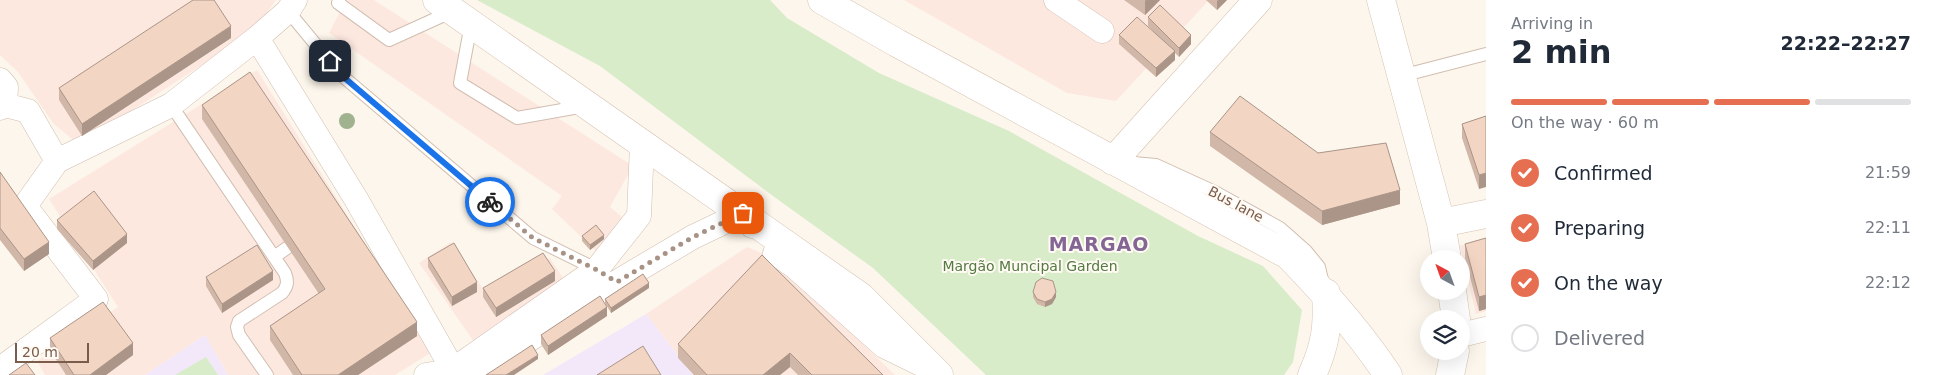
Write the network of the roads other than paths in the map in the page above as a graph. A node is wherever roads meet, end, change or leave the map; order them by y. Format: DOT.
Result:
graph roads {
  1 [pos="339,0"];
  2 [pos="822,0"];
  3 [pos="1056,0"];
  4 [pos="1258,0"];
  5 [pos="1381,0"];
  6 [pos="291,5"];
  7 [pos="454,12"];
  8 [pos="1102,32"];
  9 [pos="257,38"];
  10 [pos="1486,54"];
  11 [pos="1401,76"];
  12 [pos="0,80"];
  13 [pos="171,105"];
  14 [pos="587,105"];
  15 [pos="3,106"];
  16 [pos="642,144"];
  17 [pos="57,161"];
  18 [pos="1113,161"];
  19 [pos="743,213"];
  20 [pos="1486,214"];
  21 [pos="1441,224"];
  22 [pos="287,248"];
  23 [pos="1445,250"];
  24 [pos="274,256"];
  25 [pos="597,270"];
  26 [pos="617,282"];
  27 [pos="1326,293"];
  28 [pos="1486,329"];
  29 [pos="1470,333"];
  30 [pos="1453,360"];
  31 [pos="0,368"];
  32 [pos="455,372"];
  33 [pos="936,372"];
  34 [pos="267,375"];
  35 [pos="426,375"];
  36 [pos="1312,375"];
  37 [pos="1388,375"];
  38 [pos="1450,375"];
  1 -- 7 [label="lane"];
  2 -- 18 [label="main road"];
  3 -- 8 [label="street"];
  4 -- 18 [label="main road"];
  5 -- 11 [label="main road"];
  6 -- 9 [label="street"];
  6 -- 25 [label="lane"];
  7 -- 14 [label="main road"];
  7 -- 14 [label="lane"];
  9 -- 13 [label="street"];
  9 -- 32 [label="street"];
  10 -- 11 [label="lane"];
  11 -- 21 [label="main road"];
  12 -- 15 [label="street"];
  13 -- 17 [label="street"];
  13 -- 24 [label="lane"];
  14 -- 16 [label="main road"];
  15 -- 17 [label="street"];
  16 -- 19 [label="main road"];
  16 -- 25 [label="street"];
  17 -- 31 [label="street"];
  18 -- 27 [label="main road"];
  19 -- 26 [label="street"];
  19 -- 33 [label="main road"];
  20 -- 21 [label="main road"];
  21 -- 23 [label="main road"];
  22 -- 24 [label="lane"];
  24 -- 34 [label="lane"];
  25 -- 26 [label="lane"];
  25 -- 32 [label="street"];
  26 -- 32 [label="street"];
  27 -- 36 [label="main road"];
  27 -- 37 [label="main road"];
  28 -- 29 [label="street"];
  30 -- 38 [label="main road"];
  32 -- 35 [label="street"];
}
